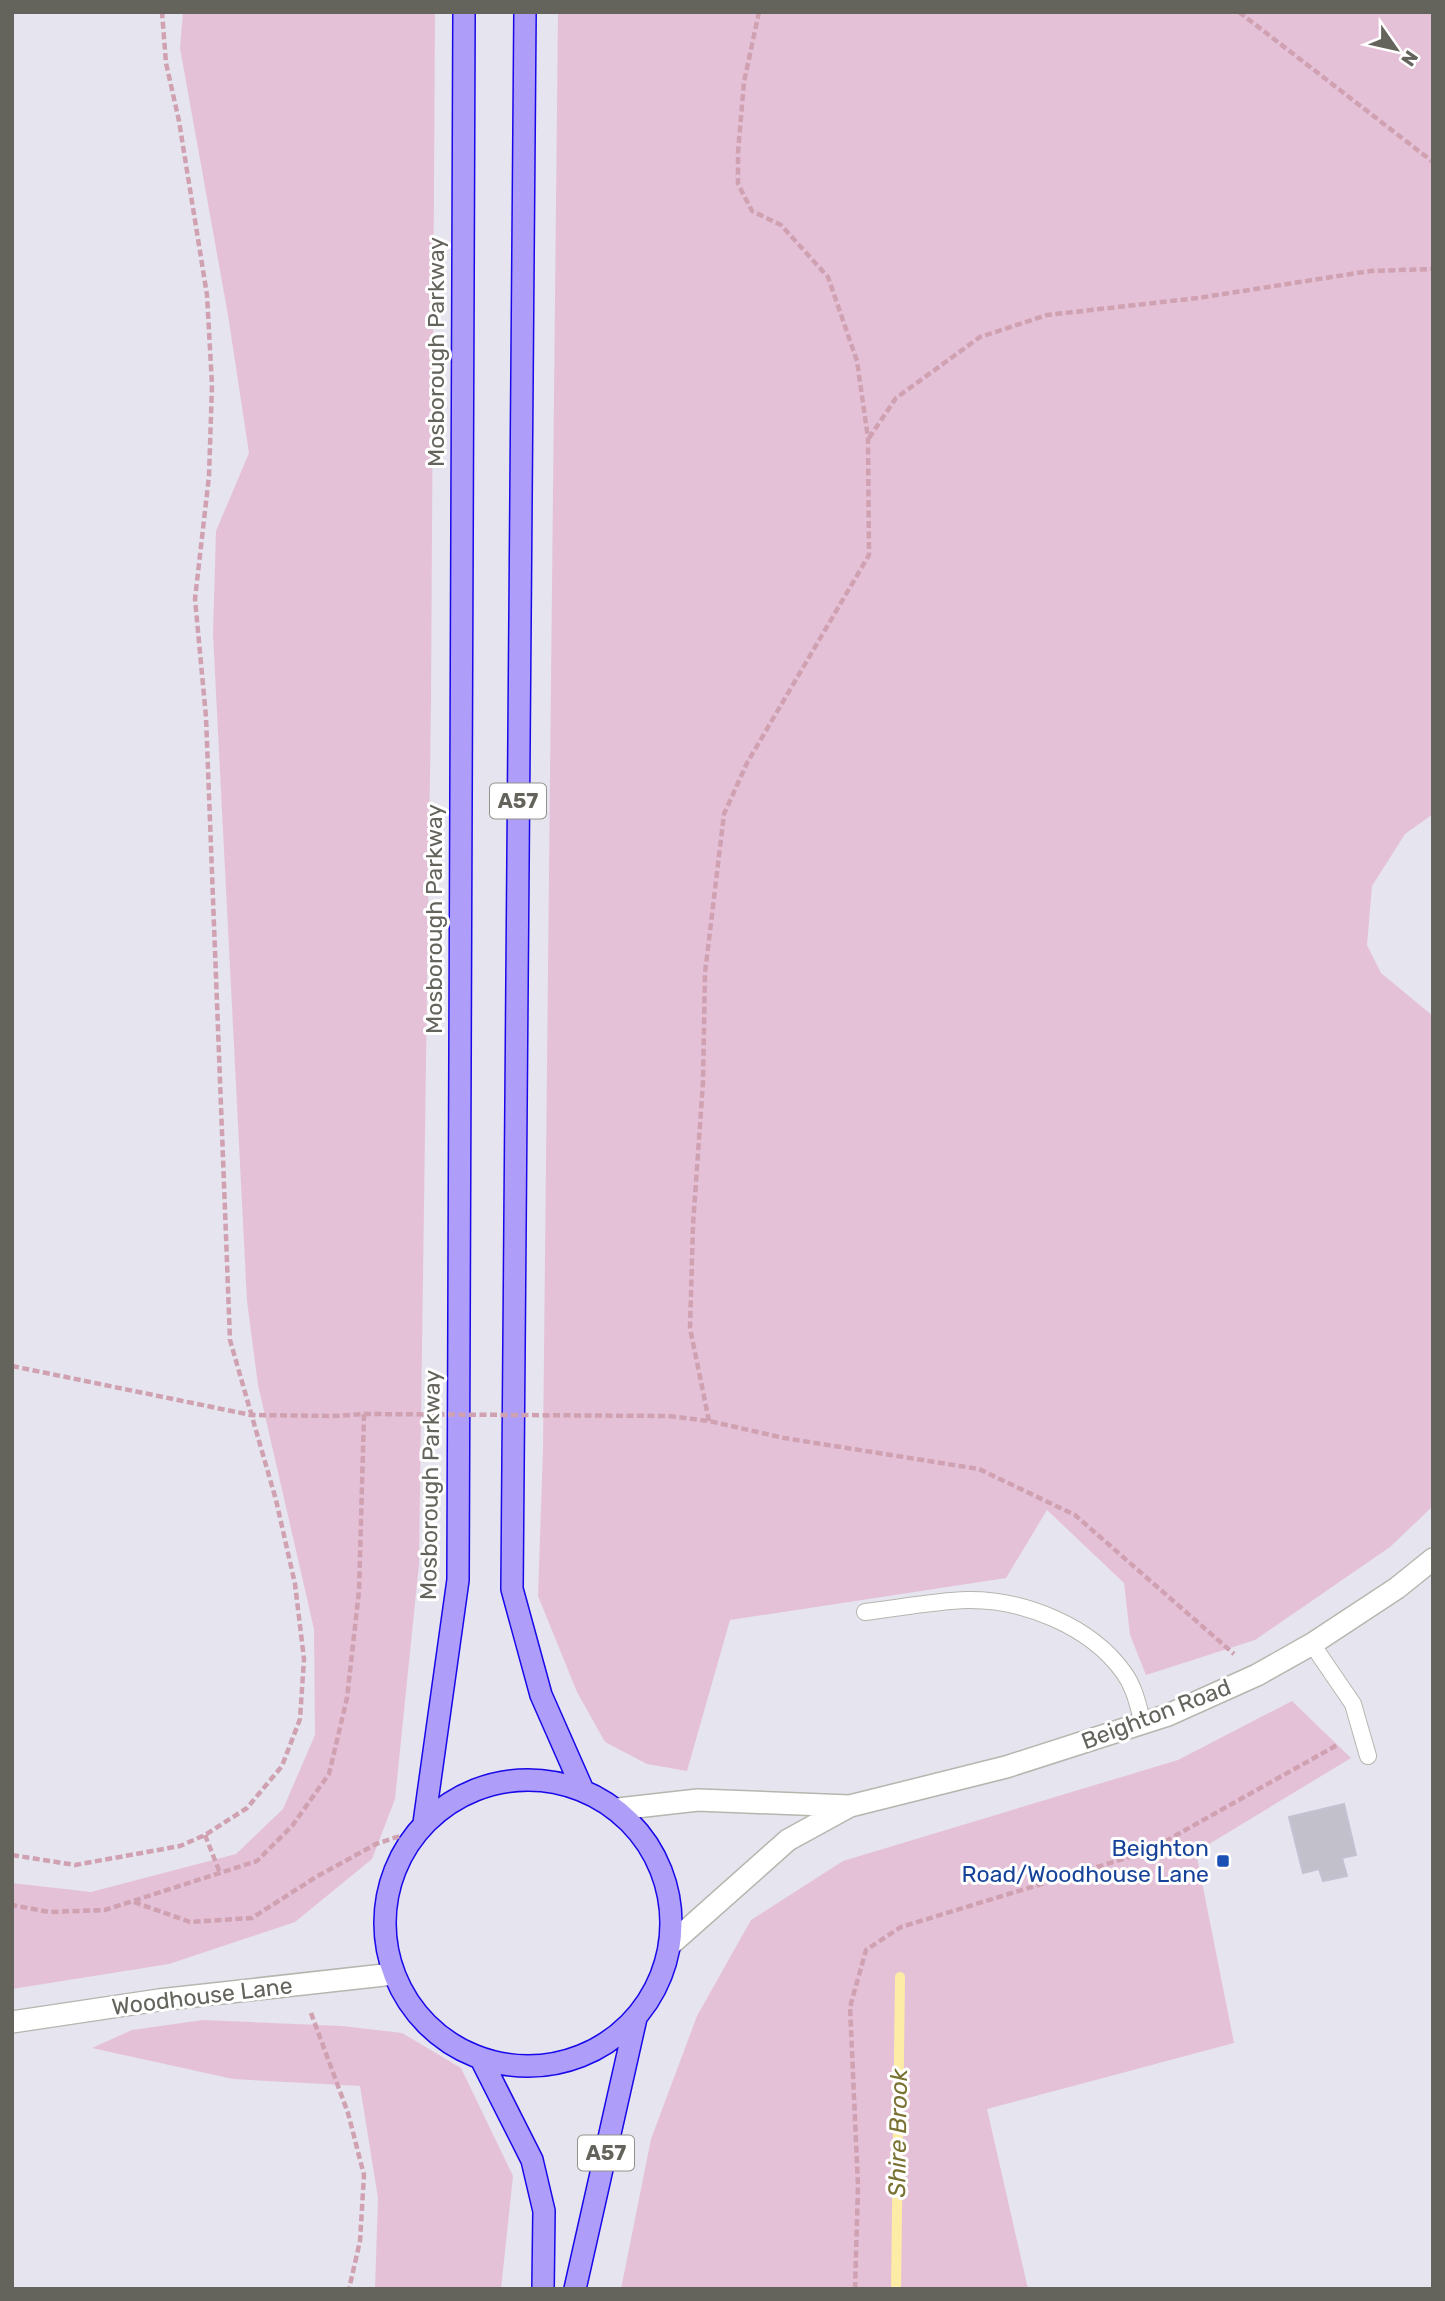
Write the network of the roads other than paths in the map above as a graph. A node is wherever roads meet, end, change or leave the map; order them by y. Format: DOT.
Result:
graph roads {
  1 [pos="464,12"];
  2 [pos="525,12"];
  3 [pos="1433,1559"];
  4 [pos="865,1612"];
  5 [pos="1312,1644"];
  6 [pos="1143,1723"];
  7 [pos="1368,1756"];
  8 [pos="582,1788"];
  9 [pos="850,1806"];
  10 [pos="618,1809"];
  11 [pos="421,1827"];
  12 [pos="671,1944"];
  13 [pos="393,1974"];
  14 [pos="636,2018"];
  15 [pos="12,2022"];
  16 [pos="481,2059"];
  17 [pos="543,2289"];
  18 [pos="575,2289"];
  1 -- 11 [label="highway, Mosborough Parkway / A57"];
  2 -- 8 [label="highway, A57"];
  3 -- 5 [label="street, Beighton Road"];
  4 -- 6 [label="lane"];
  5 -- 6 [label="street, Beighton Road"];
  5 -- 7 [label="lane"];
  6 -- 9 [label="street, Beighton Road"];
  8 -- 10 [label="highway"];
  8 -- 11 [label="highway"];
  9 -- 10 [label="street, Beighton Road"];
  9 -- 12 [label="street, Beighton Road"];
  10 -- 12 [label="highway"];
  11 -- 13 [label="highway"];
  12 -- 14 [label="highway"];
  13 -- 15 [label="street, Woodhouse Lane"];
  13 -- 16 [label="highway"];
  14 -- 16 [label="highway"];
  14 -- 18 [label="highway, A57"];
  16 -- 17 [label="highway"];
}
